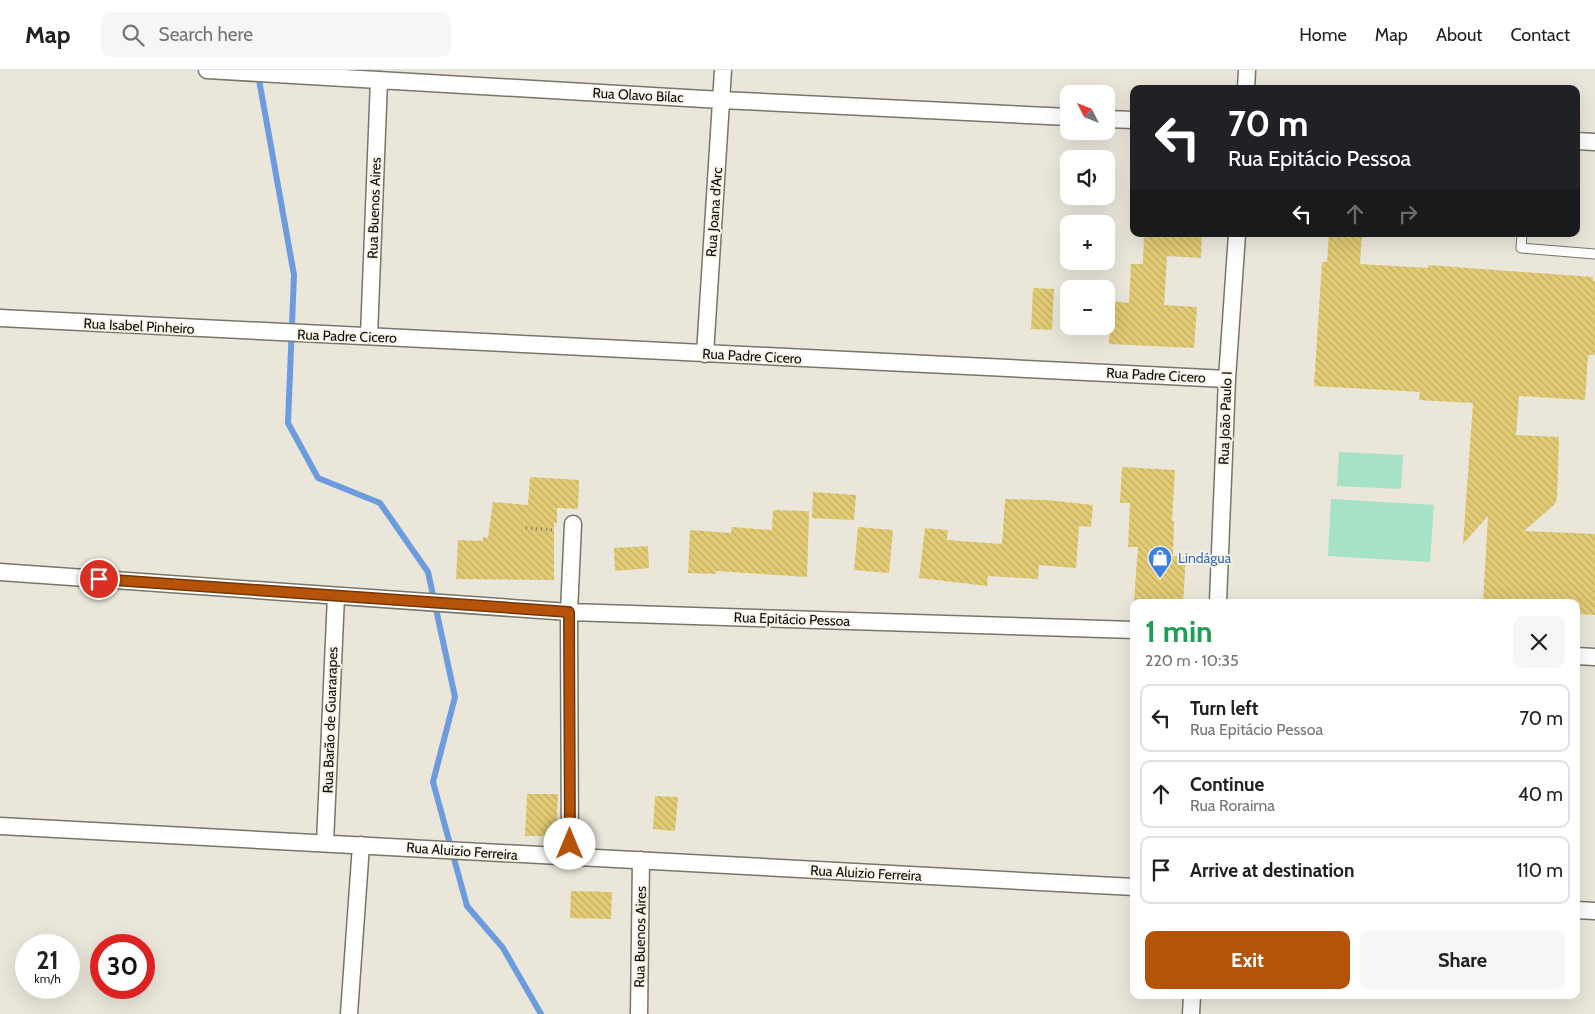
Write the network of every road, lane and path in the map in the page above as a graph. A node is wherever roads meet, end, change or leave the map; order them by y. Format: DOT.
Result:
graph roads {
  1 [pos="208,70"];
  2 [pos="723,70"];
  3 [pos="1247,70"];
  4 [pos="369,76"];
  5 [pos="1246,85"];
  6 [pos="721,100"];
  7 [pos="1060,117"];
  8 [pos="1115,119"];
  9 [pos="1130,120"];
  10 [pos="1580,141"];
  11 [pos="1595,142"];
  12 [pos="1237,237"];
  13 [pos="1522,237"];
  14 [pos="1595,254"];
  15 [pos="0,318"];
  16 [pos="277,333"];
  17 [pos="369,336"];
  18 [pos="705,354"];
  19 [pos="1227,379"];
  20 [pos="526,528"];
  21 [pos="573,528"];
  22 [pos="0,572"];
  23 [pos="336,596"];
  24 [pos="1218,599"];
  25 [pos="569,612"];
  26 [pos="1130,630"];
  27 [pos="1580,656"];
  28 [pos="1595,657"];
  29 [pos="0,826"];
  30 [pos="325,843"];
  31 [pos="361,845"];
  32 [pos="570,858"];
  33 [pos="642,860"];
  34 [pos="1130,887"];
  35 [pos="1580,910"];
  36 [pos="1595,911"];
  37 [pos="1192,999"];
  38 [pos="349,1014"];
  39 [pos="639,1014"];
  40 [pos="1191,1014"];
  1 -- 4 [label="street, Rua Olavo Bilac"];
  2 -- 6 [label="street, Rua Joana d'Arc"];
  3 -- 5 [label="street"];
  4 -- 6 [label="street, Rua Olavo Bilac"];
  4 -- 17 [label="street, Rua Buenos Aires"];
  6 -- 7 [label="street, Rua Olavo Bilac"];
  6 -- 18 [label="street, Rua Joana d'Arc"];
  8 -- 9 [label="street"];
  10 -- 11 [label="street"];
  12 -- 19 [label="street, Rua João Paulo I"];
  13 -- 14 [label="lane"];
  15 -- 16 [label="street, Rua Isabel Pinheiro"];
  16 -- 17 [label="street, Rua Padre Cicero"];
  17 -- 18 [label="street, Rua Padre Cicero"];
  18 -- 19 [label="street, Rua Padre Cicero"];
  19 -- 24 [label="street, Rua João Paulo I"];
  20 -- 21 [label="path"];
  21 -- 25 [label="street"];
  22 -- 23 [label="street, Rua Epitácio Pessoa"];
  23 -- 25 [label="street, Rua Epitácio Pessoa"];
  23 -- 30 [label="street, Rua Barão de Guararapes"];
  25 -- 26 [label="street, Rua Epitácio Pessoa"];
  25 -- 32 [label="street"];
  27 -- 28 [label="street"];
  29 -- 30 [label="street, Rua Aluizio Ferreira"];
  30 -- 31 [label="street, Rua Aluizio Ferreira"];
  31 -- 32 [label="street, Rua Aluizio Ferreira"];
  31 -- 38 [label="street"];
  32 -- 33 [label="street, Rua Aluizio Ferreira"];
  33 -- 34 [label="street, Rua Aluizio Ferreira"];
  33 -- 39 [label="street, Rua Buenos Aires"];
  35 -- 36 [label="street"];
  37 -- 40 [label="street"];
}
